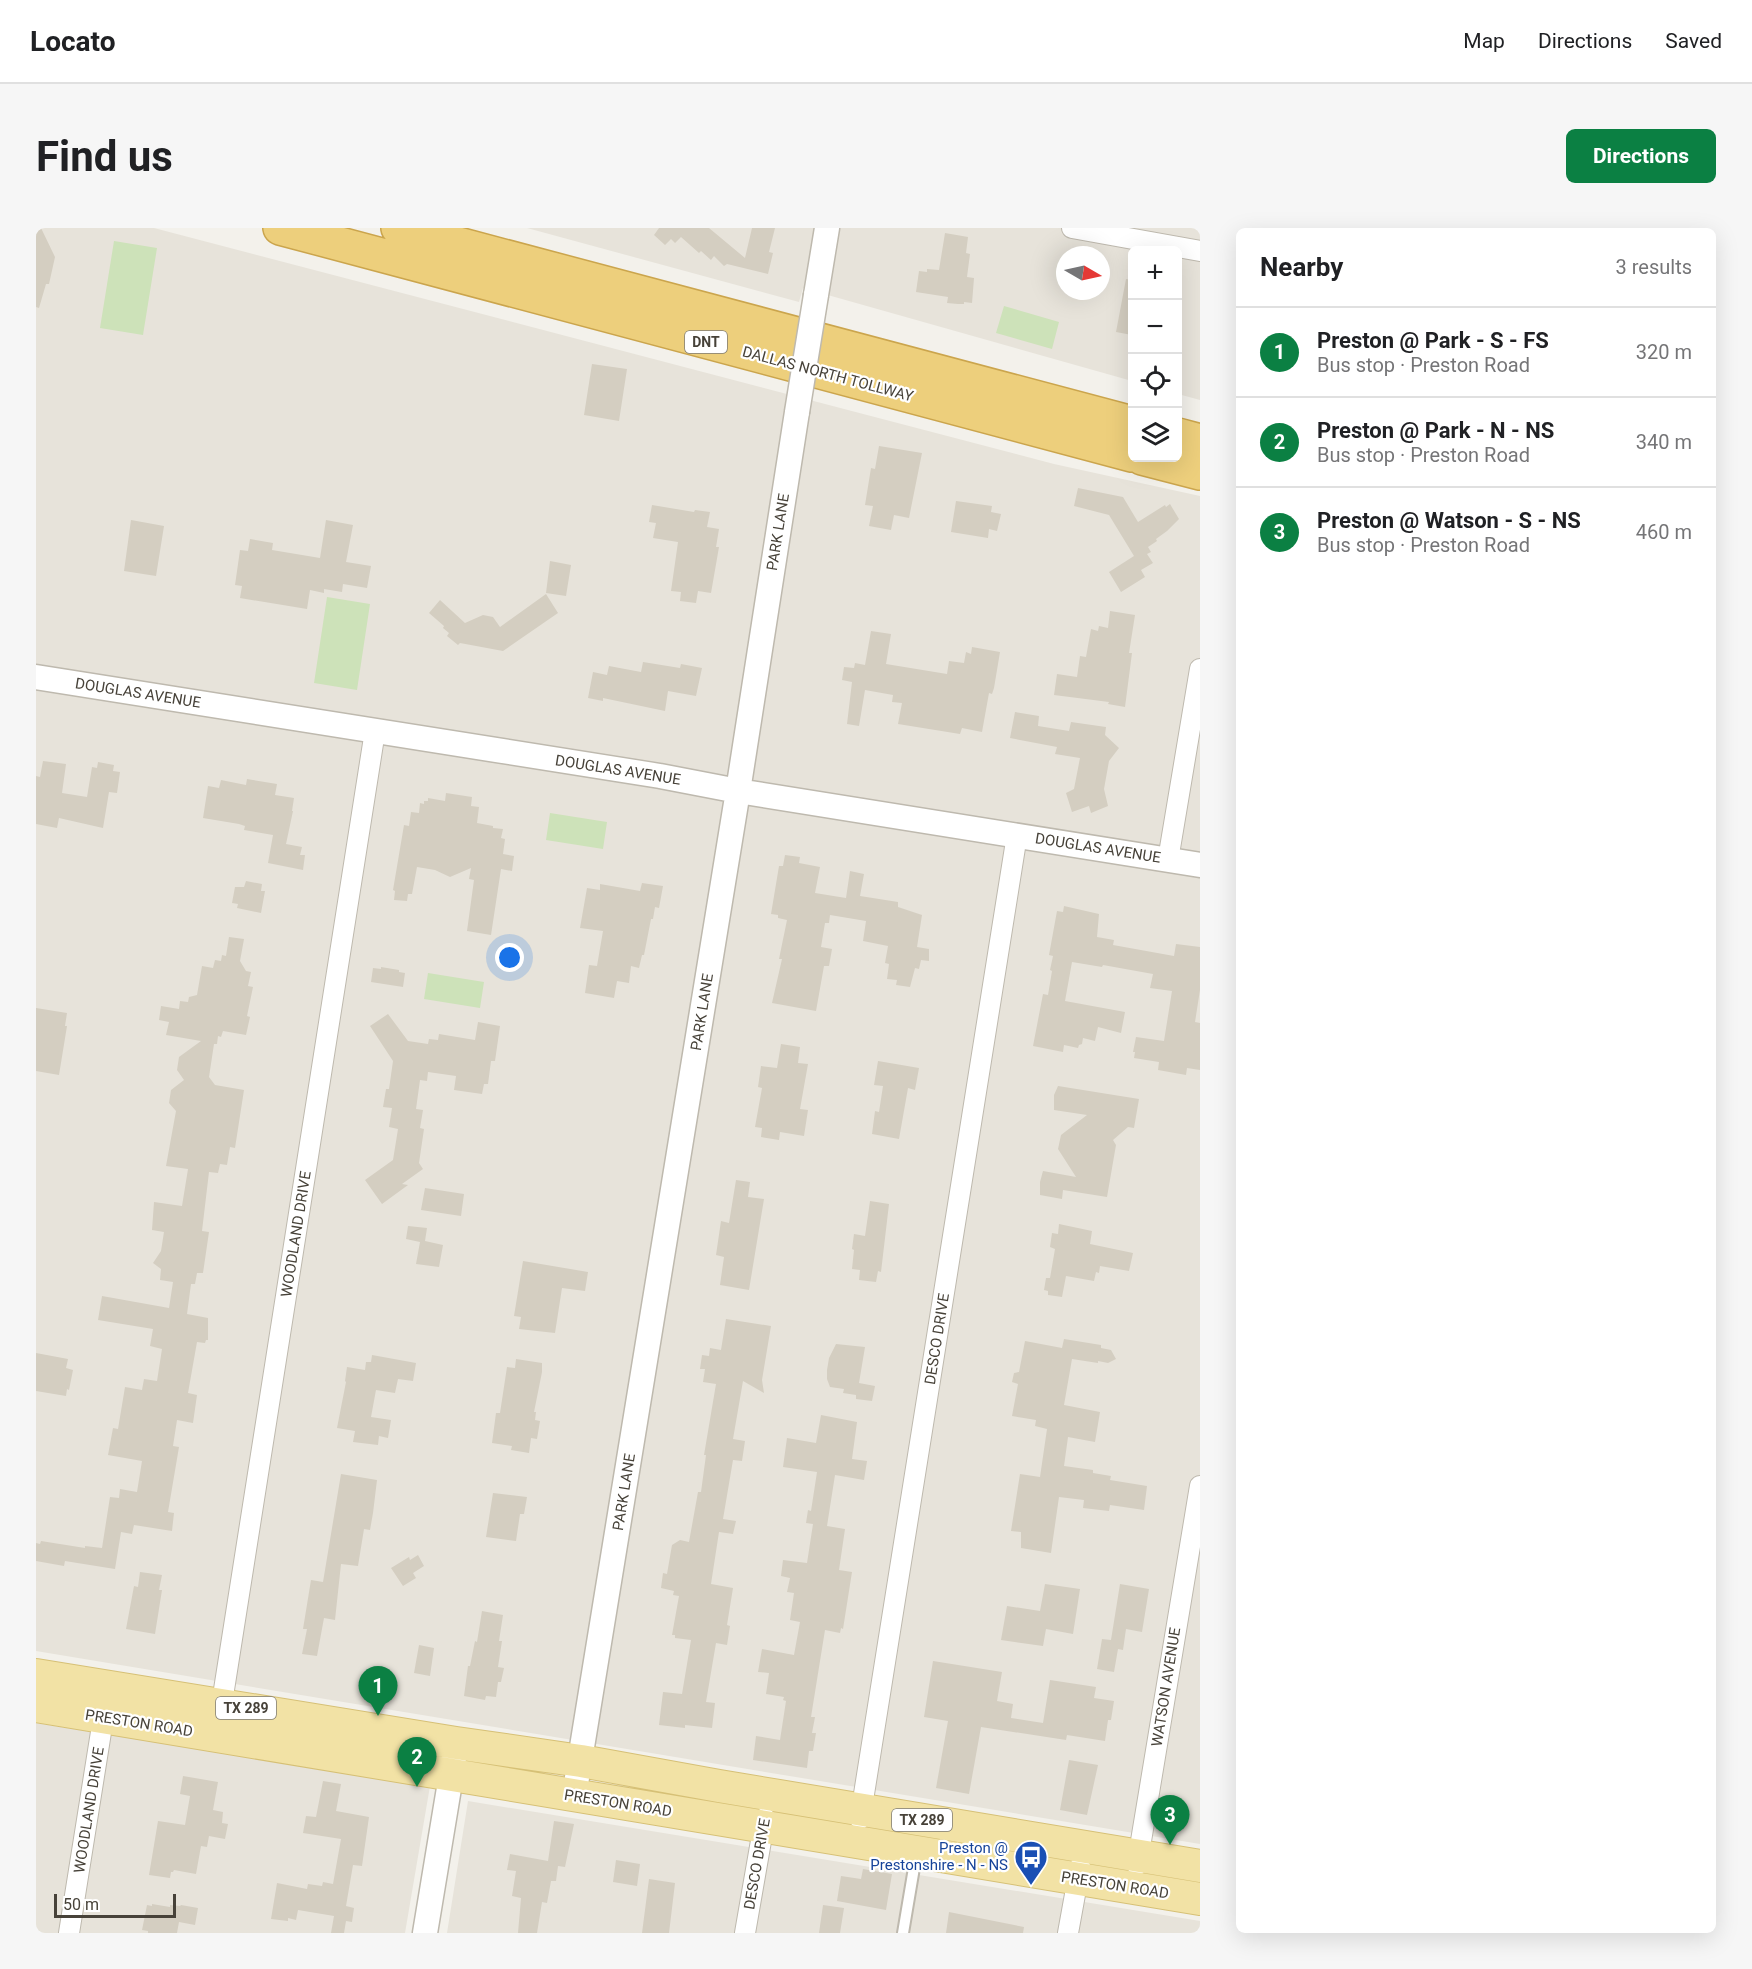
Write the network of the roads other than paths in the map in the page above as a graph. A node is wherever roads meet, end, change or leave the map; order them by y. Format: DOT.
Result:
graph roads {
  1 [pos="280,228"];
  2 [pos="398,228"];
  3 [pos="827,228"];
  4 [pos="1071,228"];
  5 [pos="1200,251"];
  6 [pos="1128,422"];
  7 [pos="1182,436"];
  8 [pos="1200,441"];
  9 [pos="1128,454"];
  10 [pos="1157,462"];
  11 [pos="1200,473"];
  12 [pos="1200,669"];
  13 [pos="36,677"];
  14 [pos="375,731"];
  15 [pos="738,791"];
  16 [pos="1017,835"];
  17 [pos="1168,860"];
  18 [pos="1200,865"];
  19 [pos="1200,1486"];
  20 [pos="36,1675"];
  21 [pos="108,1687"];
  22 [pos="222,1704"];
  23 [pos="36,1706"];
  24 [pos="104,1717"];
  25 [pos="216,1736"];
  26 [pos="456,1743"];
  27 [pos="580,1761"];
  28 [pos="451,1776"];
  29 [pos="769,1795"];
  30 [pos="574,1796"];
  31 [pos="861,1810"];
  32 [pos="763,1827"];
  33 [pos="856,1842"];
  34 [pos="1083,1847"];
  35 [pos="916,1852"];
  36 [pos="1138,1856"];
  37 [pos="1200,1866"];
  38 [pos="1077,1879"];
  39 [pos="1133,1888"];
  40 [pos="1200,1899"];
  41 [pos="69,1933"];
  42 [pos="425,1933"];
  43 [pos="745,1933"];
  44 [pos="903,1933"];
  45 [pos="1068,1933"];
  1 -- 9 [label="highway, DALLAS NORTH TOLLWAY / DNT"];
  2 -- 6 [label="highway, DALLAS NORTH TOLLWAY / DNT"];
  3 -- 15 [label="street, PARK LANE, bridge"];
  4 -- 5 [label="street"];
  7 -- 8 [label="highway"];
  10 -- 11 [label="highway"];
  12 -- 17 [label="street"];
  13 -- 14 [label="street, DOUGLAS AVENUE"];
  14 -- 15 [label="street, DOUGLAS AVENUE"];
  14 -- 22 [label="street, WOODLAND DRIVE"];
  15 -- 16 [label="street, DOUGLAS AVENUE"];
  15 -- 27 [label="street, PARK LANE"];
  16 -- 17 [label="street, DOUGLAS AVENUE"];
  16 -- 31 [label="street, DESCO DRIVE"];
  17 -- 18 [label="street, DOUGLAS AVENUE"];
  19 -- 36 [label="street, WATSON AVENUE"];
  20 -- 21 [label="main road, PRESTON ROAD / TX 289"];
  21 -- 22 [label="main road, PRESTON ROAD / TX 289"];
  21 -- 24 [label="street, WOODLAND DRIVE"];
  22 -- 25 [label="street, WOODLAND DRIVE"];
  22 -- 26 [label="main road, PRESTON ROAD / TX 289"];
  23 -- 24 [label="main road, PRESTON ROAD / TX 289"];
  24 -- 25 [label="main road, PRESTON ROAD / TX 289"];
  24 -- 41 [label="street, WOODLAND DRIVE"];
  25 -- 28 [label="main road, PRESTON ROAD / TX 289"];
  26 -- 27 [label="main road, PRESTON ROAD / TX 289"];
  26 -- 28 [label="street"];
  27 -- 29 [label="main road, PRESTON ROAD / TX 289"];
  27 -- 30 [label="street, PARK LANE"];
  28 -- 30 [label="main road, PRESTON ROAD / TX 289"];
  28 -- 42 [label="street"];
  29 -- 31 [label="main road, PRESTON ROAD / TX 289"];
  29 -- 32 [label="street, DESCO DRIVE"];
  30 -- 32 [label="main road, PRESTON ROAD / TX 289"];
  31 -- 33 [label="street, DESCO DRIVE"];
  31 -- 34 [label="main road, PRESTON ROAD / TX 289"];
  32 -- 33 [label="main road, PRESTON ROAD / TX 289"];
  32 -- 43 [label="street, DESCO DRIVE"];
  33 -- 35 [label="main road, PRESTON ROAD / TX 289"];
  34 -- 36 [label="main road, PRESTON ROAD / TX 289"];
  34 -- 38 [label="street"];
  35 -- 38 [label="main road, PRESTON ROAD / TX 289"];
  35 -- 44 [label="lane"];
  36 -- 37 [label="main road, PRESTON ROAD / TX 289"];
  36 -- 39 [label="street, WATSON AVENUE"];
  38 -- 39 [label="main road, PRESTON ROAD / TX 289"];
  38 -- 45 [label="street"];
  39 -- 40 [label="main road, PRESTON ROAD / TX 289"];
}
